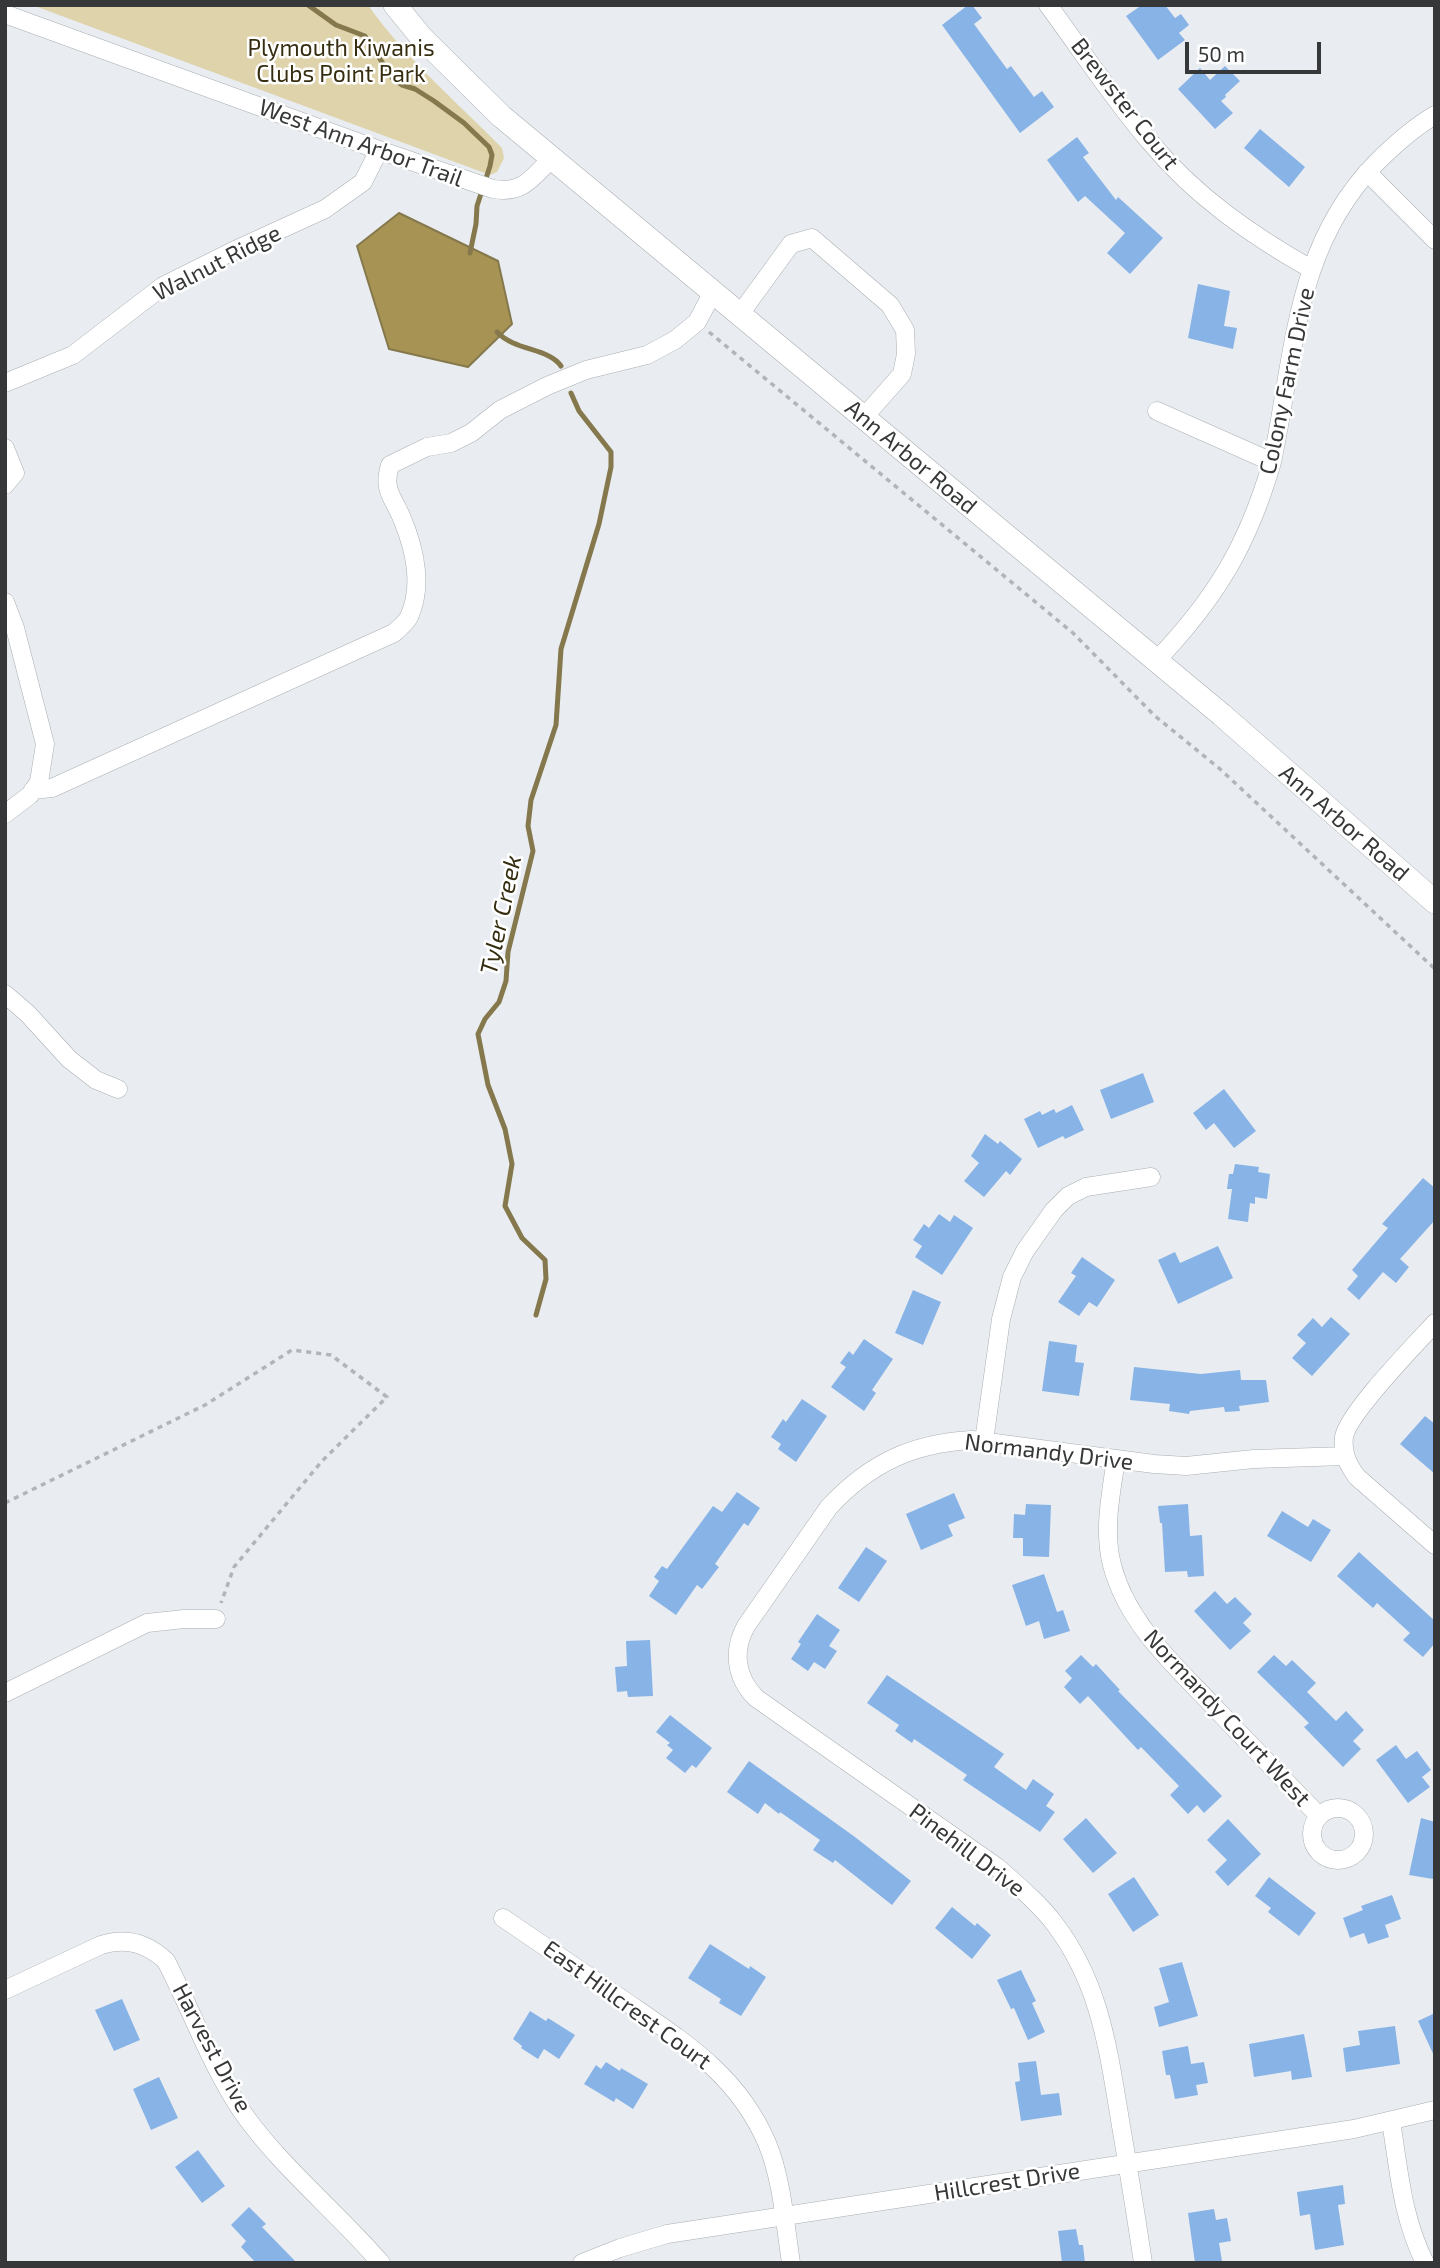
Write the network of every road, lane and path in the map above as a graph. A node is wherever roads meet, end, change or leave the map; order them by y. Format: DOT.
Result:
graph roads {
  1 [pos="395,5"];
  2 [pos="1048,5"];
  3 [pos="5,13"];
  4 [pos="1435,115"];
  5 [pos="379,150"];
  6 [pos="552,158"];
  7 [pos="1367,172"];
  8 [pos="1435,240"];
  9 [pos="1311,269"];
  10 [pos="713,292"];
  11 [pos="740,314"];
  12 [pos="697,322"];
  13 [pos="5,383"];
  14 [pos="1157,411"];
  15 [pos="864,417"];
  16 [pos="5,448"];
  17 [pos="1272,462"];
  18 [pos="5,485"];
  19 [pos="5,602"];
  20 [pos="1156,661"];
  21 [pos="33,790"];
  22 [pos="5,814"];
  23 [pos="1435,902"];
  24 [pos="1435,969"];
  25 [pos="5,994"];
  26 [pos="118,1089"];
  27 [pos="1151,1177"];
  28 [pos="1435,1323"];
  29 [pos="984,1441"];
  30 [pos="1345,1456"];
  31 [pos="1116,1459"];
  32 [pos="5,1503"];
  33 [pos="1435,1545"];
  34 [pos="216,1619"];
  35 [pos="737,1664"];
  36 [pos="5,1693"];
  37 [pos="1319,1816"];
  38 [pos="503,1917"];
  39 [pos="5,1990"];
  40 [pos="1435,2110"];
  41 [pos="1391,2121"];
  42 [pos="1127,2163"];
  43 [pos="784,2218"];
  44 [pos="380,2263"];
  45 [pos="582,2263"];
  46 [pos="790,2263"];
  47 [pos="1143,2263"];
  48 [pos="1426,2263"];
  1 -- 6 [label="main road, Ann Arbor Road"];
  2 -- 9 [label="street, Brewster Court"];
  3 -- 5 [label="street, West Ann Arbor Trail"];
  4 -- 7 [label="street, Colony Farm Drive"];
  5 -- 6 [label="street, West Ann Arbor Trail"];
  5 -- 13 [label="street, Walnut Ridge"];
  6 -- 10 [label="main road, Ann Arbor Road"];
  7 -- 8 [label="street"];
  7 -- 9 [label="street, Colony Farm Drive"];
  9 -- 17 [label="street, Colony Farm Drive"];
  10 -- 11 [label="main road, Ann Arbor Road"];
  10 -- 12 [label="street"];
  11 -- 15 [label="main road, Ann Arbor Road"];
  11 -- 15 [label="street"];
  12 -- 21 [label="street"];
  12 -- 24 [label="path"];
  14 -- 17 [label="street"];
  15 -- 20 [label="main road, Ann Arbor Road"];
  16 -- 18 [label="street"];
  17 -- 20 [label="street, Colony Farm Drive"];
  19 -- 21 [label="street"];
  20 -- 23 [label="main road, Ann Arbor Road"];
  21 -- 22 [label="street"];
  25 -- 26 [label="street"];
  27 -- 29 [label="street"];
  28 -- 30 [label="street"];
  29 -- 31 [label="street, Normandy Drive"];
  29 -- 35 [label="street, Normandy Drive"];
  30 -- 31 [label="street, Normandy Drive"];
  30 -- 33 [label="street"];
  31 -- 37 [label="street, Normandy Court West"];
  32 -- 34 [label="path"];
  34 -- 36 [label="street"];
  35 -- 42 [label="street, Pinehill Drive"];
  38 -- 43 [label="street, East Hillcrest Court"];
  39 -- 44 [label="street, Harvest Drive"];
  40 -- 41 [label="street, Hillcrest Drive"];
  41 -- 42 [label="street, Hillcrest Drive"];
  41 -- 48 [label="street"];
  42 -- 43 [label="street, Hillcrest Drive"];
  42 -- 47 [label="street, Pinehill Drive"];
  43 -- 45 [label="street, Hillcrest Drive"];
  43 -- 46 [label="street, East Hillcrest Court"];
}
